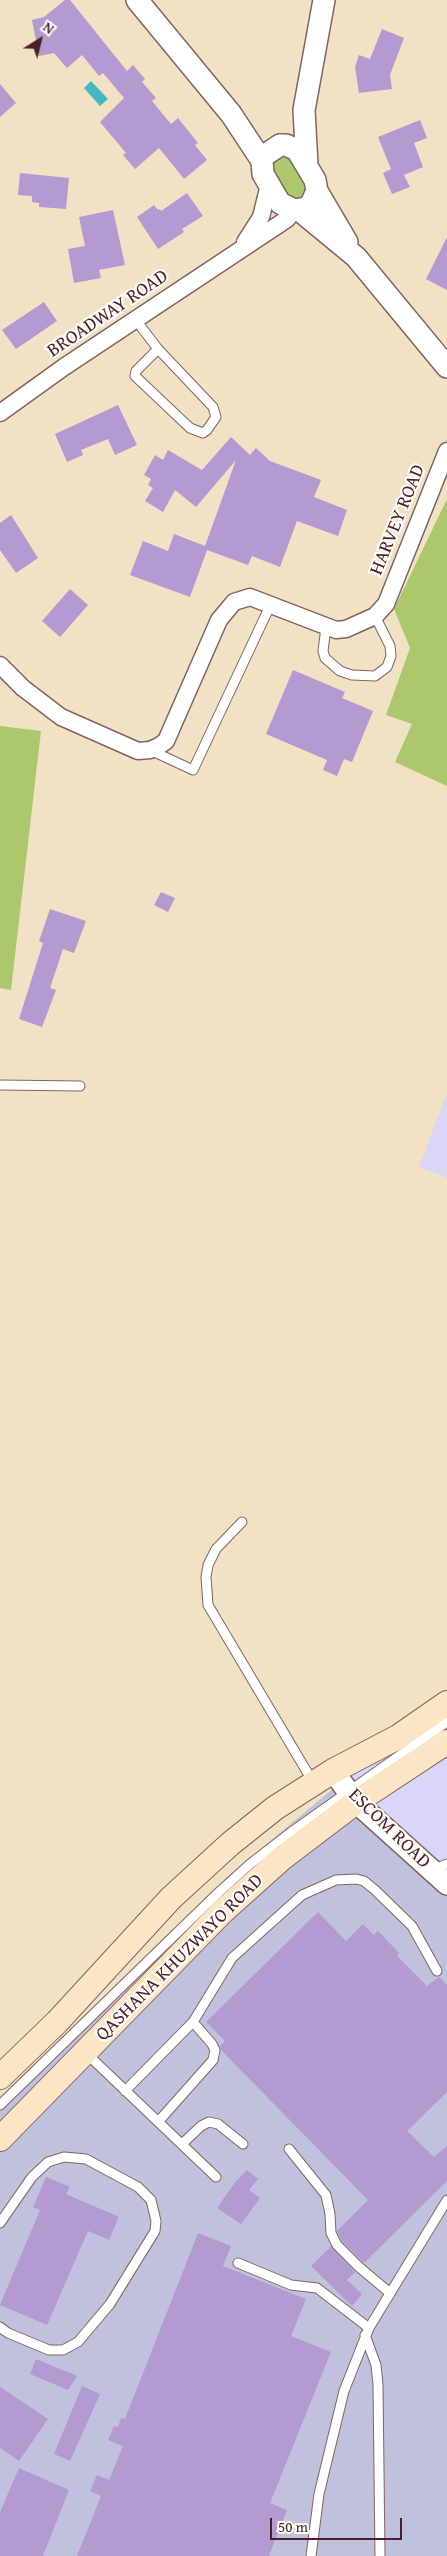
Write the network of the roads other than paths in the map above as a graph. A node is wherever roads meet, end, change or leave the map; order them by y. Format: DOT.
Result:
graph roads {
  1 [pos="137,0"];
  2 [pos="324,0"];
  3 [pos="304,110"];
  4 [pos="231,114"];
  5 [pos="283,145"];
  6 [pos="262,161"];
  7 [pos="308,165"];
  8 [pos="269,185"];
  9 [pos="317,191"];
  10 [pos="296,210"];
  11 [pos="239,250"];
  12 [pos="356,257"];
  13 [pos="135,319"];
  14 [pos="158,349"];
  15 [pos="447,367"];
  16 [pos="0,413"];
  17 [pos="447,451"];
  18 [pos="270,606"];
  19 [pos="380,610"];
  20 [pos="326,627"];
  21 [pos="0,665"];
  22 [pos="150,750"];
  23 [pos="0,1085"];
  24 [pos="80,1086"];
  25 [pos="242,1522"];
  26 [pos="447,1703"];
  27 [pos="447,1722"];
  28 [pos="447,1742"];
  29 [pos="324,1777"];
  30 [pos="352,1797"];
  31 [pos="442,1873"];
  32 [pos="437,1971"];
  33 [pos="193,2022"];
  34 [pos="85,2053"];
  35 [pos="0,2077"];
  36 [pos="125,2091"];
  37 [pos="0,2105"];
  38 [pos="158,2122"];
  39 [pos="0,2139"];
  40 [pos="182,2144"];
  41 [pos="242,2144"];
  42 [pos="289,2149"];
  43 [pos="216,2177"];
  44 [pos="447,2200"];
  45 [pos="0,2224"];
  46 [pos="238,2264"];
  47 [pos="390,2293"];
  48 [pos="0,2327"];
  49 [pos="367,2332"];
  50 [pos="311,2556"];
  51 [pos="380,2556"];
  1 -- 4 [label="street"];
  2 -- 3 [label="street"];
  3 -- 5 [label="street"];
  3 -- 7 [label="street"];
  4 -- 5 [label="street"];
  4 -- 6 [label="street"];
  5 -- 6 [label="street"];
  5 -- 7 [label="street"];
  6 -- 8 [label="street"];
  7 -- 9 [label="street"];
  8 -- 10 [label="street"];
  8 -- 11 [label="street, BROADWAY ROAD"];
  9 -- 10 [label="street"];
  9 -- 12 [label="street"];
  10 -- 11 [label="street, BROADWAY ROAD"];
  10 -- 12 [label="street"];
  11 -- 13 [label="street, BROADWAY ROAD"];
  12 -- 15 [label="street"];
  13 -- 14 [label="lane"];
  13 -- 16 [label="street, BROADWAY ROAD"];
  14 -- 14 [label="lane"];
  17 -- 19 [label="street, HARVEY ROAD"];
  18 -- 20 [label="street"];
  18 -- 22 [label="street"];
  18 -- 22 [label="lane"];
  19 -- 20 [label="street"];
  19 -- 20 [label="lane"];
  21 -- 22 [label="street"];
  23 -- 24 [label="lane"];
  25 -- 29 [label="lane"];
  26 -- 29 [label="main road"];
  27 -- 30 [label="lane"];
  28 -- 30 [label="main road, QASHANA KHUZWAYO ROAD"];
  29 -- 30 [label="street, ESCOM ROAD"];
  29 -- 35 [label="main road"];
  30 -- 31 [label="street, ESCOM ROAD"];
  30 -- 34 [label="main road, QASHANA KHUZWAYO ROAD"];
  30 -- 37 [label="lane"];
  32 -- 33 [label="lane"];
  33 -- 36 [label="lane"];
  33 -- 38 [label="lane"];
  34 -- 36 [label="lane"];
  34 -- 39 [label="main road, QASHANA KHUZWAYO ROAD"];
  36 -- 38 [label="lane"];
  38 -- 40 [label="lane"];
  40 -- 41 [label="lane"];
  40 -- 43 [label="lane"];
  42 -- 47 [label="lane"];
  44 -- 47 [label="lane"];
  45 -- 48 [label="lane"];
  46 -- 49 [label="lane"];
  47 -- 49 [label="lane"];
  49 -- 50 [label="lane"];
  49 -- 51 [label="lane"];
}
